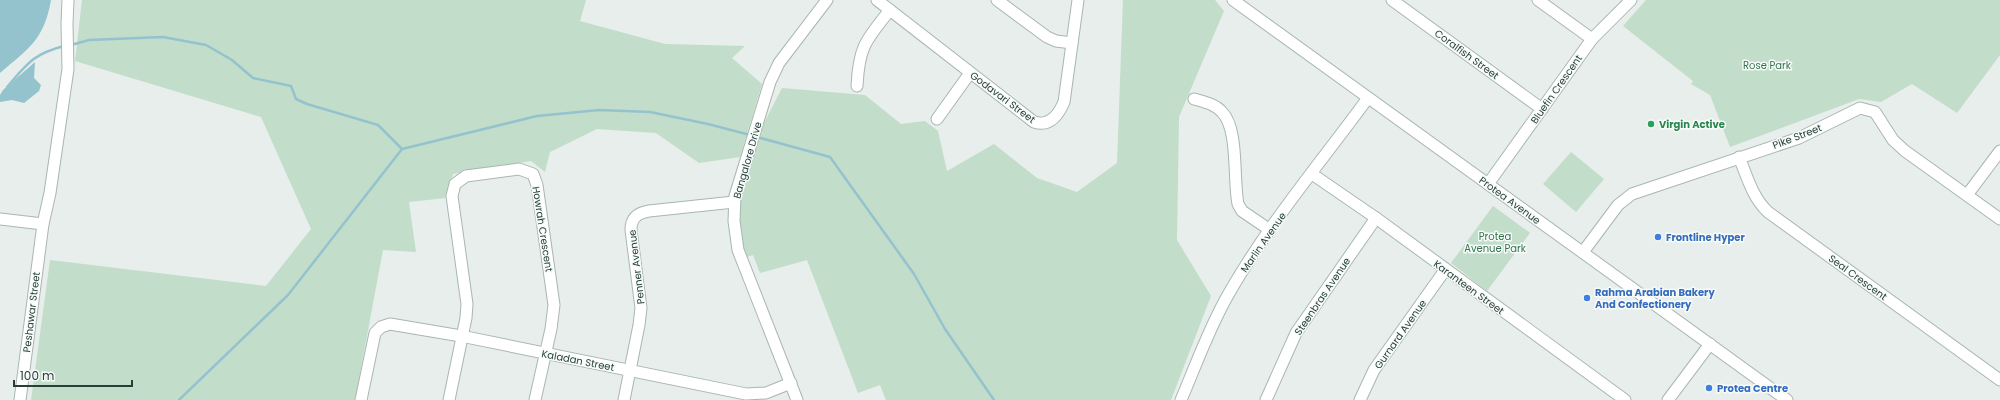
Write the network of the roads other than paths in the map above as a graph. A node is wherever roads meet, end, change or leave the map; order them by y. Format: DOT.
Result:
graph roads {
  1 [pos="68,0"];
  2 [pos="828,0"];
  3 [pos="877,0"];
  4 [pos="997,0"];
  5 [pos="1078,0"];
  6 [pos="1233,0"];
  7 [pos="1392,0"];
  8 [pos="1538,0"];
  9 [pos="1631,0"];
  10 [pos="890,10"];
  11 [pos="1592,39"];
  12 [pos="1072,43"];
  13 [pos="970,73"];
  14 [pos="857,86"];
  15 [pos="1368,98"];
  16 [pos="1194,99"];
  17 [pos="1542,109"];
  18 [pos="937,119"];
  19 [pos="2000,151"];
  20 [pos="1739,157"];
  21 [pos="1312,174"];
  22 [pos="1488,184"];
  23 [pos="1967,195"];
  24 [pos="734,202"];
  25 [pos="1376,218"];
  26 [pos="0,219"];
  27 [pos="2000,219"];
  28 [pos="43,224"];
  29 [pos="1270,230"];
  30 [pos="1583,252"];
  31 [pos="1445,270"];
  32 [pos="461,336"];
  33 [pos="1710,344"];
  34 [pos="545,353"];
  35 [pos="630,370"];
  36 [pos="2000,380"];
  37 [pos="791,383"];
  38 [pos="20,400"];
  39 [pos="361,400"];
  40 [pos="448,400"];
  41 [pos="535,400"];
  42 [pos="624,400"];
  43 [pos="797,400"];
  44 [pos="1181,400"];
  45 [pos="1266,400"];
  46 [pos="1360,400"];
  47 [pos="1625,400"];
  48 [pos="1668,400"];
  49 [pos="1787,400"];
  1 -- 28 [label="street, Peshawar Street"];
  2 -- 24 [label="street, Bangalore Drive"];
  3 -- 10 [label="street, Godavari Street"];
  4 -- 12 [label="street"];
  5 -- 12 [label="street, Godavari Street"];
  6 -- 15 [label="street, Protea Avenue"];
  7 -- 17 [label="street, Coralfish Street"];
  8 -- 11 [label="street"];
  9 -- 11 [label="street, Bluefin Crescent"];
  10 -- 13 [label="street, Godavari Street"];
  10 -- 14 [label="street"];
  11 -- 17 [label="street, Bluefin Crescent"];
  12 -- 13 [label="street, Godavari Street"];
  13 -- 18 [label="street"];
  15 -- 21 [label="street, Marlin Avenue"];
  15 -- 22 [label="street, Protea Avenue"];
  16 -- 29 [label="street"];
  17 -- 22 [label="street, Bluefin Crescent"];
  19 -- 23 [label="street"];
  20 -- 23 [label="street, Pike Street"];
  20 -- 30 [label="street, Pike Street"];
  20 -- 36 [label="street, Seal Crescent"];
  21 -- 25 [label="street, Karanteen Street"];
  21 -- 29 [label="street, Marlin Avenue"];
  22 -- 30 [label="street, Protea Avenue"];
  23 -- 27 [label="street, Pike Street"];
  24 -- 35 [label="street, Penner Avenue"];
  24 -- 37 [label="street, Bangalore Drive"];
  25 -- 31 [label="street, Karanteen Street"];
  25 -- 45 [label="street, Steenbras Avenue"];
  26 -- 28 [label="street"];
  28 -- 38 [label="street, Peshawar Street"];
  29 -- 44 [label="street, Marlin Avenue"];
  30 -- 33 [label="street, Protea Avenue"];
  31 -- 46 [label="street, Gurnard Avenue"];
  31 -- 47 [label="street, Karanteen Street"];
  32 -- 34 [label="street, Kaladan Street"];
  32 -- 34 [label="street, Howrah Crescent"];
  32 -- 39 [label="street, Kaladan Street"];
  32 -- 40 [label="street, Howrah Crescent"];
  33 -- 48 [label="street"];
  33 -- 49 [label="street, Protea Avenue"];
  34 -- 35 [label="street, Kaladan Street"];
  34 -- 41 [label="street, Howrah Crescent"];
  35 -- 37 [label="street, Kaladan Street"];
  35 -- 42 [label="street"];
  37 -- 43 [label="street, Bangalore Drive"];
}
